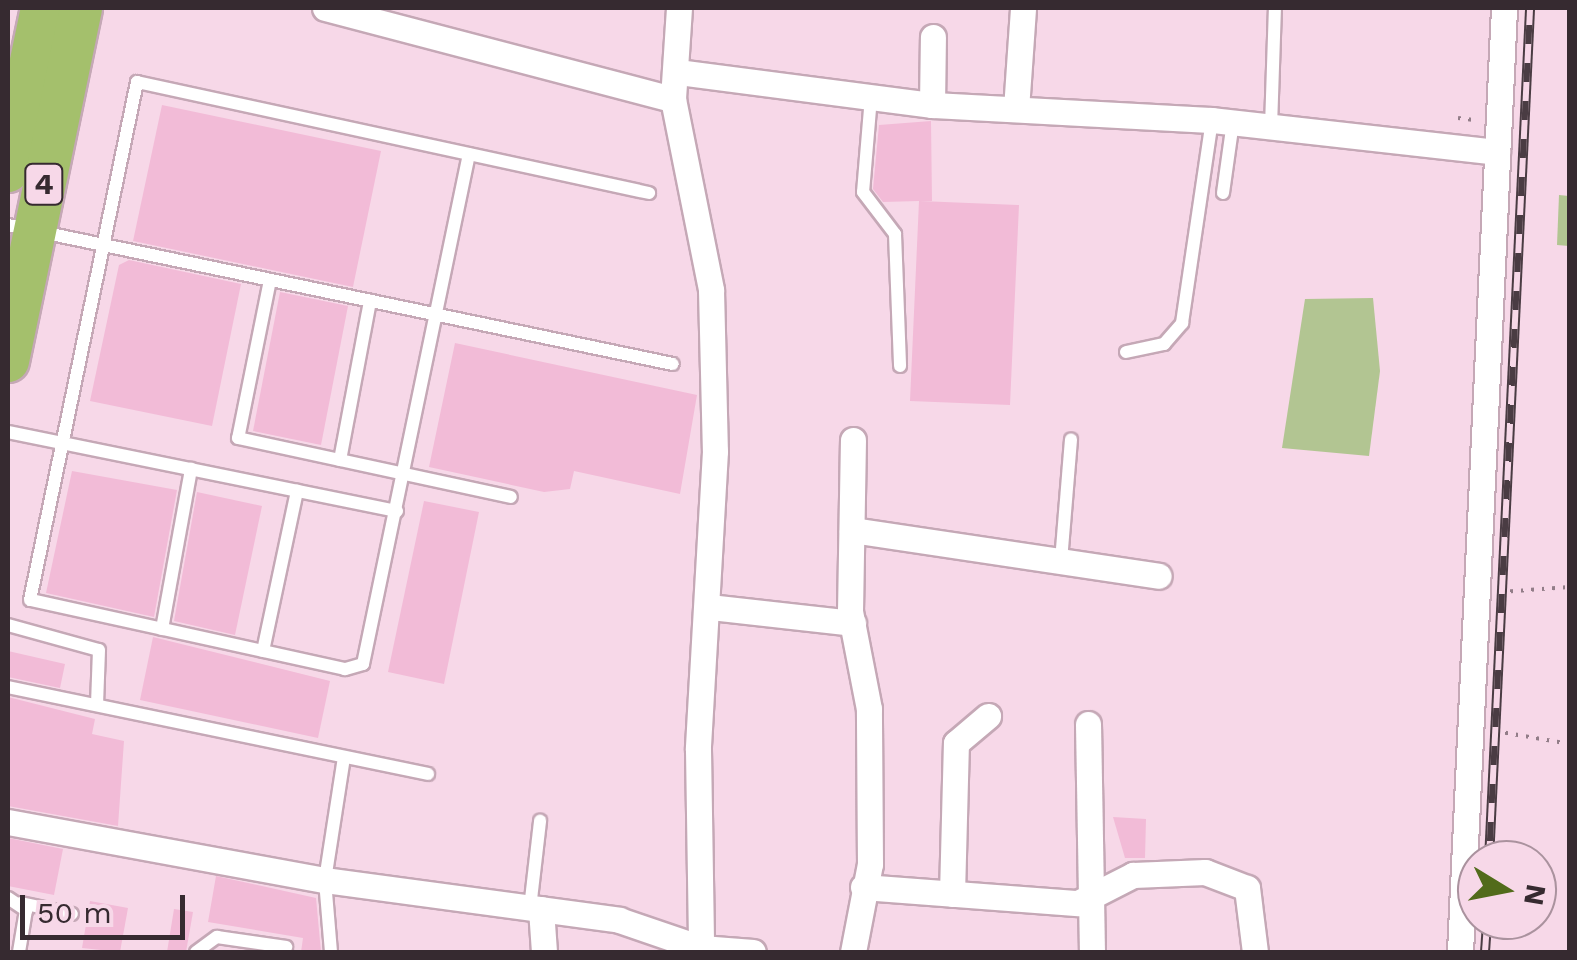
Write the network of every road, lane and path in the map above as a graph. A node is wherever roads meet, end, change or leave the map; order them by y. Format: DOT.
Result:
graph roads {
  1 [pos="42,8"];
  2 [pos="81,8"];
  3 [pos="327,8"];
  4 [pos="679,8"];
  5 [pos="1024,8"];
  6 [pos="1276,8"];
  7 [pos="1504,8"];
  8 [pos="933,38"];
  9 [pos="678,72"];
  10 [pos="871,97"];
  11 [pos="673,99"];
  12 [pos="932,105"];
  13 [pos="1016,110"];
  14 [pos="1223,121"];
  15 [pos="1271,127"];
  16 [pos="1498,152"];
  17 [pos="469,154"];
  18 [pos="8,171"];
  19 [pos="649,193"];
  20 [pos="1223,193"];
  21 [pos="21,227"];
  22 [pos="100,244"];
  23 [pos="270,280"];
  24 [pos="370,300"];
  25 [pos="437,315"];
  26 [pos="1126,352"];
  27 [pos="8,361"];
  28 [pos="673,364"];
  29 [pos="900,366"];
  30 [pos="8,432"];
  31 [pos="1071,439"];
  32 [pos="853,440"];
  33 [pos="61,443"];
  34 [pos="340,460"];
  35 [pos="191,469"];
  36 [pos="404,474"];
  37 [pos="296,491"];
  38 [pos="512,497"];
  39 [pos="397,511"];
  40 [pos="852,530"];
  41 [pos="1062,562"];
  42 [pos="1159,576"];
  43 [pos="1570,586"];
  44 [pos="1477,592"];
  45 [pos="710,607"];
  46 [pos="853,624"];
  47 [pos="8,625"];
  48 [pos="162,629"];
  49 [pos="263,651"];
  50 [pos="8,687"];
  51 [pos="98,706"];
  52 [pos="988,716"];
  53 [pos="1088,724"];
  54 [pos="1470,729"];
  55 [pos="1570,744"];
  56 [pos="344,757"];
  57 [pos="428,774"];
  58 [pos="540,821"];
  59 [pos="8,822"];
  60 [pos="325,880"];
  61 [pos="863,887"];
  62 [pos="1097,890"];
  63 [pos="952,894"];
  64 [pos="14,900"];
  65 [pos="535,909"];
  66 [pos="72,914"];
  67 [pos="684,947"];
  68 [pos="286,948"];
  69 [pos="19,952"];
  70 [pos="196,952"];
  71 [pos="330,952"];
  72 [pos="544,952"];
  73 [pos="753,952"];
  74 [pos="853,952"];
  75 [pos="1092,952"];
  76 [pos="1255,952"];
  77 [pos="1460,952"];
  1 -- 18 [label="highway, 4"];
  2 -- 21 [label="highway, 4"];
  3 -- 11 [label="street"];
  4 -- 9 [label="street"];
  5 -- 13 [label="street"];
  6 -- 15 [label="lane"];
  7 -- 16 [label="street"];
  8 -- 12 [label="street"];
  9 -- 10 [label="street"];
  9 -- 11 [label="street"];
  10 -- 12 [label="street"];
  10 -- 29 [label="lane"];
  11 -- 45 [label="street"];
  12 -- 13 [label="street"];
  13 -- 14 [label="street"];
  14 -- 15 [label="street"];
  14 -- 20 [label="lane"];
  14 -- 26 [label="lane"];
  15 -- 16 [label="street"];
  16 -- 44 [label="street"];
  17 -- 19 [label="lane"];
  17 -- 22 [label="lane"];
  17 -- 25 [label="lane"];
  21 -- 22 [label="lane"];
  21 -- 27 [label="highway, 4"];
  22 -- 23 [label="lane"];
  22 -- 33 [label="lane"];
  23 -- 24 [label="lane"];
  23 -- 34 [label="lane"];
  24 -- 25 [label="lane"];
  24 -- 34 [label="lane"];
  25 -- 28 [label="lane"];
  25 -- 36 [label="lane"];
  30 -- 33 [label="lane"];
  31 -- 41 [label="lane"];
  32 -- 40 [label="street"];
  33 -- 35 [label="lane"];
  33 -- 48 [label="lane"];
  34 -- 36 [label="lane"];
  35 -- 37 [label="lane"];
  35 -- 48 [label="lane"];
  36 -- 38 [label="lane"];
  36 -- 39 [label="lane"];
  37 -- 39 [label="lane"];
  37 -- 49 [label="lane"];
  39 -- 49 [label="lane"];
  40 -- 41 [label="street"];
  40 -- 46 [label="street"];
  41 -- 42 [label="street"];
  43 -- 44 [label="path"];
  44 -- 54 [label="street"];
  45 -- 46 [label="street"];
  45 -- 67 [label="street"];
  46 -- 61 [label="street"];
  47 -- 51 [label="lane"];
  48 -- 49 [label="lane"];
  50 -- 51 [label="lane"];
  51 -- 56 [label="lane"];
  52 -- 63 [label="street"];
  53 -- 62 [label="street"];
  54 -- 55 [label="path"];
  54 -- 77 [label="street"];
  56 -- 57 [label="lane"];
  56 -- 60 [label="lane"];
  58 -- 65 [label="lane"];
  59 -- 60 [label="street"];
  60 -- 65 [label="street"];
  60 -- 71 [label="lane"];
  61 -- 63 [label="street"];
  61 -- 74 [label="street"];
  62 -- 63 [label="street"];
  62 -- 75 [label="street"];
  62 -- 76 [label="street"];
  64 -- 66 [label="lane"];
  64 -- 69 [label="lane"];
  65 -- 67 [label="street"];
  65 -- 72 [label="street"];
  67 -- 73 [label="street"];
  68 -- 70 [label="lane"];
}
